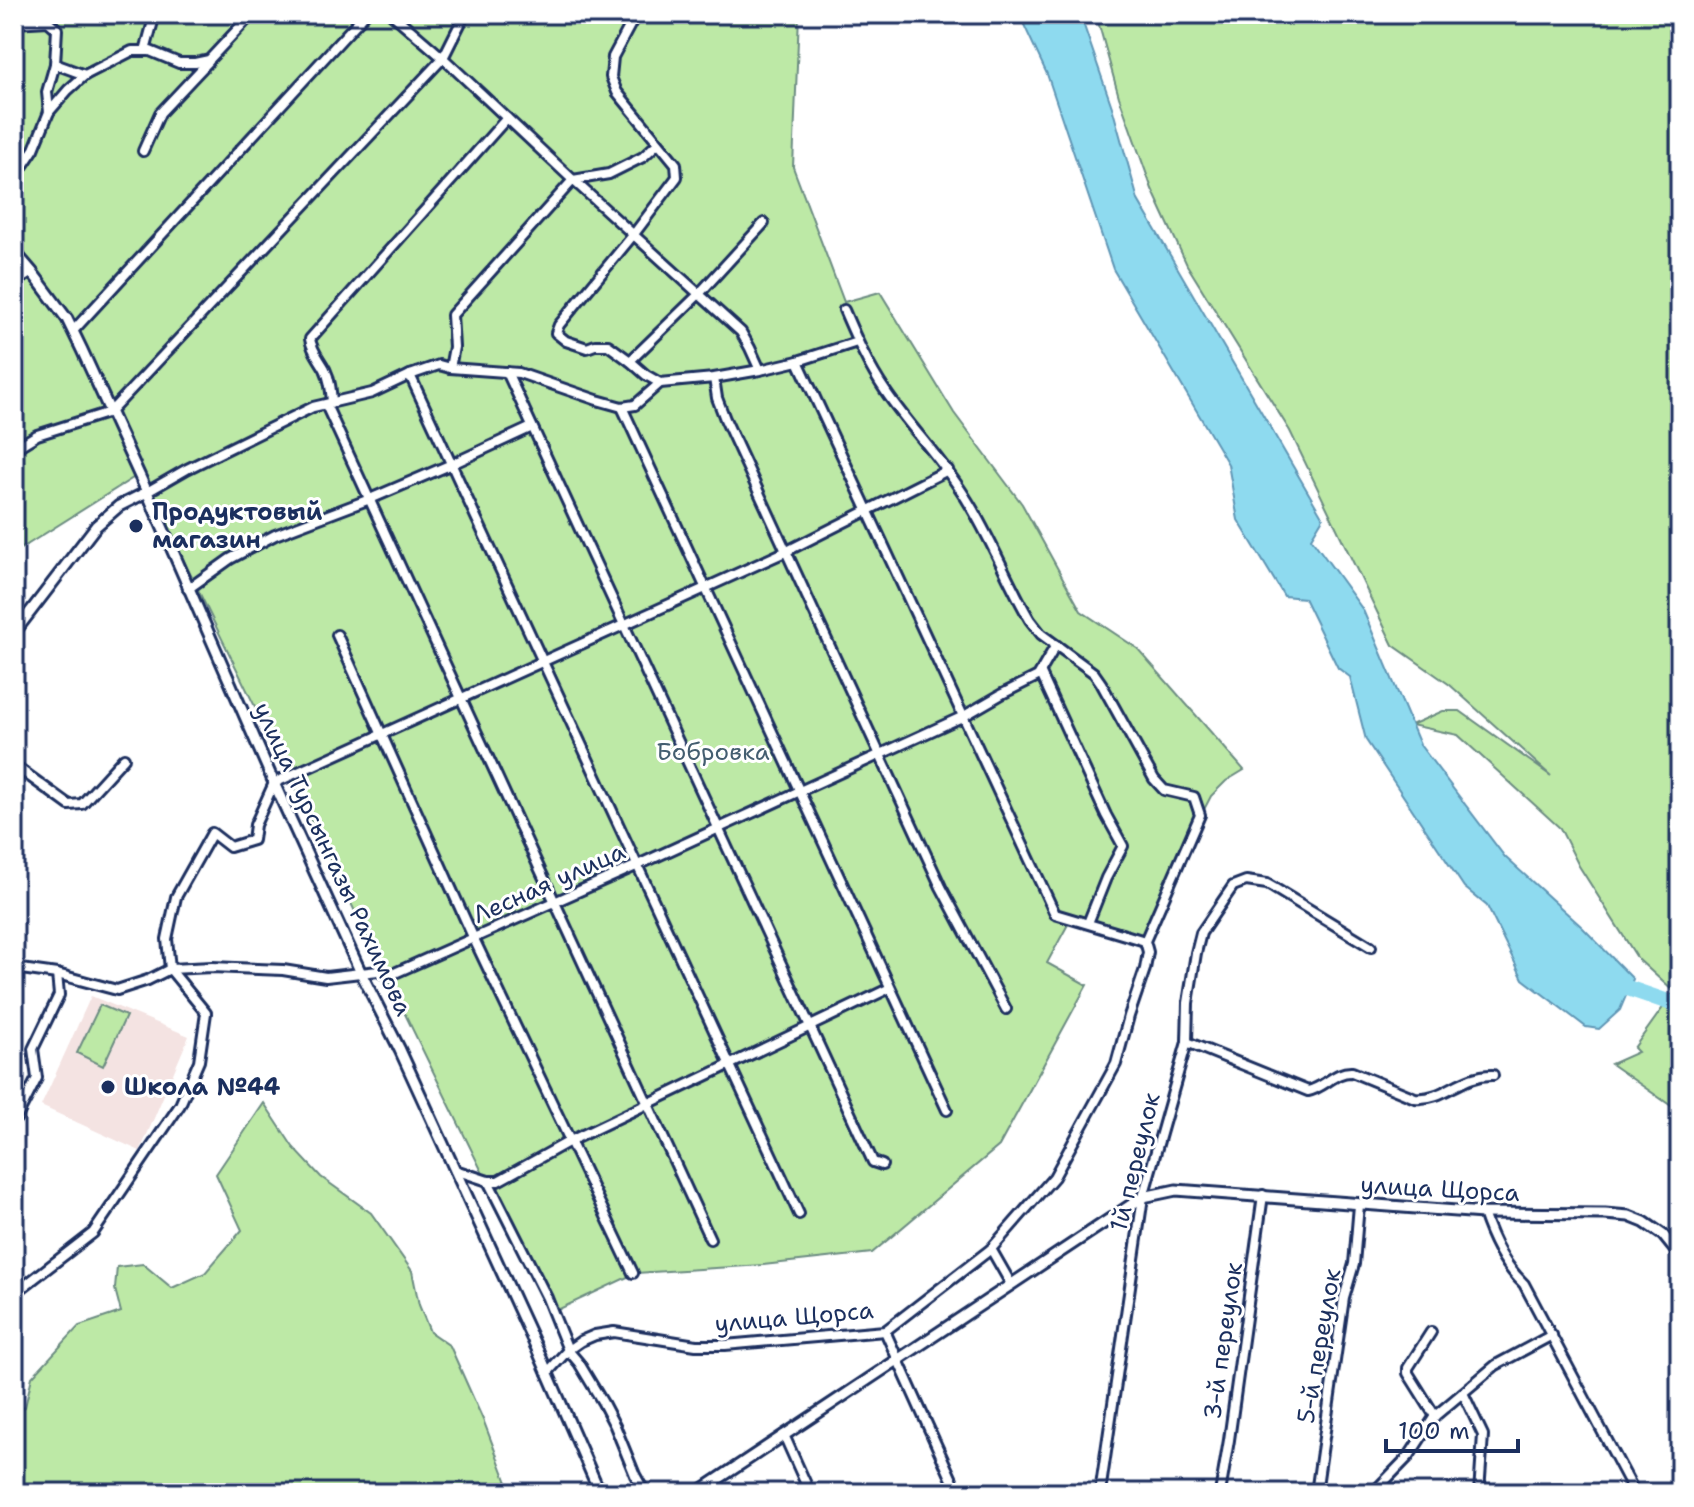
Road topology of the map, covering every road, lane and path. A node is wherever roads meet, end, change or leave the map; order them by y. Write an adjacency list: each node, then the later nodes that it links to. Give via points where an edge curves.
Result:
1 (59, 14): 9 (street)
2 (155, 14): 10 (street)
3 (252, 14): 12 (street)
4 (365, 14): 28 (street)
5 (392, 14): 11 (street)
6 (465, 14): 11 (street)
7 (636, 14): 17 (street, via 613,57 611,77)
8 (14, 23): 9 (street, via 48,21)
9 (57, 29): 13 (street)
10 (145, 51): 12 (street, via 179,63); 14 (street, via 132,51)
11 (443, 58): 16 (street); 40 (street)
12 (209, 60): 18 (street, via 160,113)
13 (55, 64): 14 (street); 15 (street, via 47,92)
14 (85, 75): 15 (street)
15 (49, 112): 19 (street)
16 (507, 118): 20 (street); 38 (street, via 310,339 331,385)
17 (658, 143): 20 (street, via 609,174); 22 (street, via 676,164 677,177)
18 (143, 151)
19 (14, 179)
20 (573, 180): 22 (street); 32 (street, via 452,315)
21 (764, 223): 26 (street)
22 (634, 234): 26 (street); 30 (street, via 556,333 587,348 608,345)
23 (14, 251): 24 (street, улица Турсынгазы Рахимова)
24 (32, 272): 25 (street); 28 (street, улица Турсынгазы Рахимова)
25 (14, 283)
26 (699, 294): 30 (street); 33 (street, via 741,332)
27 (844, 310): 29 (street)
28 (73, 331): 40 (street, улица Турсынгазы Рахимова)
29 (857, 342): 31 (street); 44 (street, via 887,394)
30 (630, 361): 37 (street)
31 (798, 361): 33 (street); 47 (street)
32 (450, 368): 34 (street); 35 (street, via 439,365)
33 (760, 370): 36 (street)
34 (507, 372): 39 (street); 41 (street)
35 (410, 375): 38 (street, via 372,393); 43 (street)
36 (714, 378): 37 (street); 48 (street, via 725,419)
37 (660, 383): 39 (street, via 635,405)
38 (329, 403): 45 (street, via 250,437); 46 (street)
39 (622, 407): 49 (street)
40 (110, 412): 42 (street, via 37,435); 45 (street, улица Турсынгазы Рахимова)
41 (532, 427): 43 (street); 51 (street)
42 (14, 449)
43 (452, 464): 46 (street); 55 (street)
44 (948, 470): 47 (street); 54 (street, via 1030,620)
45 (147, 492): 50 (street, улица Турсынгазы Рахимова); 52 (street, via 96,526)
46 (370, 499): 50 (street, via 275,535); 57 (street)
47 (868, 510): 48 (street); 58 (street)
48 (787, 551): 49 (street); 60 (street)
49 (705, 588): 51 (street); 64 (street)
50 (188, 589): 63 (street, улица Турсынгазы Рахимова)
51 (623, 624): 55 (street); 65 (street)
52 (14, 633)
53 (337, 635): 59 (street)
54 (1056, 645): 56 (street); 70 (street, улица Щорса, via 1094,673 1154,779 1164,790 1194,797 1200,815)
55 (543, 662): 57 (street); 66 (street)
56 (1041, 674): 58 (street, Лесная улица); 68 (street, via 1123,846)
57 (461, 698): 59 (street); 67 (street)
58 (964, 716): 60 (street, Лесная улица); 68 (street, via 1055,914)
59 (382, 735): 63 (street); 69 (street)
60 (880, 753): 64 (street, Лесная улица); 77 (street, via 941,887)
61 (124, 758): 62 (street, via 82,804 69,805)
62 (14, 765)
63 (274, 783): 73 (street, via 253,840 230,847 212,833 176,897 167,939); 74 (street, улица Турсынгазы Рахимова)
64 (799, 791): 65 (street, Лесная улица); 76 (street)
65 (718, 828): 66 (street, Лесная улица); 78 (street)
66 (638, 865): 67 (street, Лесная улица); 80 (street)
67 (555, 902): 69 (street, Лесная улица); 82 (street)
68 (1088, 923): 70 (street)
69 (474, 939): 74 (street, Лесная улица, via 388,976); 85 (street)
70 (1145, 941): 95 (street, улица Щорса, via 1145,969 1116,1064 1054,1177)
71 (1371, 947): 79 (street, 1й переулок, via 1267,884 1246,881 1233,886 1201,933)
72 (14, 968): 75 (street, Лесная улица)
73 (170, 969): 74 (street, Лесная улица, via 283,970 326,977); 75 (street, Лесная улица, via 117,990); 99 (street, via 206,1013 199,1061 180,1105 93,1233)
74 (361, 973): 87 (street, улица Турсынгазы Рахимова)
75 (57, 974): 84 (street, via 59,995 33,1049 37,1078)
76 (890, 988): 78 (street); 83 (street)
77 (1006, 1009)
78 (810, 1026): 80 (street); 86 (street, via 873,1162)
79 (1187, 1042): 81 (street, via 1308,1091 1345,1071 1423,1099 1472,1077); 90 (street, 1й переулок)
80 (731, 1064): 82 (street); 93 (street)
81 (1493, 1075)
82 (648, 1103): 85 (street); 94 (street)
83 (947, 1110)
84 (15, 1122)
85 (570, 1141): 88 (street, via 498,1181); 97 (street)
86 (882, 1165)
87 (455, 1170): 88 (street); 105 (street, улица Турсынгазы Рахимова)
88 (488, 1181): 103 (street)
89 (1263, 1195): 90 (street, улица Щорса, via 1176,1190); 91 (street, улица Щорса); 115 (street, 3-й переулок)
90 (1143, 1197): 98 (street, улица Щорса); 114 (street, 1й переулок)
91 (1359, 1205): 92 (street, улица Щорса); 116 (street, 5-й переулок)
92 (1483, 1213): 96 (street, улица Щорса, via 1629,1216 1663,1235); 102 (street, via 1501,1254)
93 (799, 1214)
94 (710, 1239)
95 (991, 1249): 98 (street); 100 (street, улица Щорса)
96 (1680, 1256)
97 (633, 1273)
98 (1011, 1284): 104 (street, улица Щорса)
99 (14, 1294)
100 (885, 1331): 103 (street, улица Щорса, via 725,1345 614,1332 595,1335); 104 (street)
101 (1431, 1332): 107 (street, via 1408,1373)
102 (1552, 1335): 106 (street, via 1496,1365); 119 (street)
103 (568, 1350): 105 (street); 110 (street, via 603,1403)
104 (897, 1359): 108 (street, улица Щорса); 113 (street)
105 (547, 1373): 109 (street, улица Турсынгазы Рахимова)
106 (1463, 1393): 107 (street); 118 (street, via 1483,1435)
107 (1435, 1416): 117 (street, via 1409,1456)
108 (784, 1435): 111 (street, улица Щорса); 112 (street)
109 (600, 1493)
110 (645, 1493)
111 (697, 1493)
112 (810, 1493)
113 (958, 1493)
114 (1100, 1493)
115 (1220, 1493)
116 (1316, 1493)
117 (1373, 1493)
118 (1479, 1493)
119 (1635, 1493)

